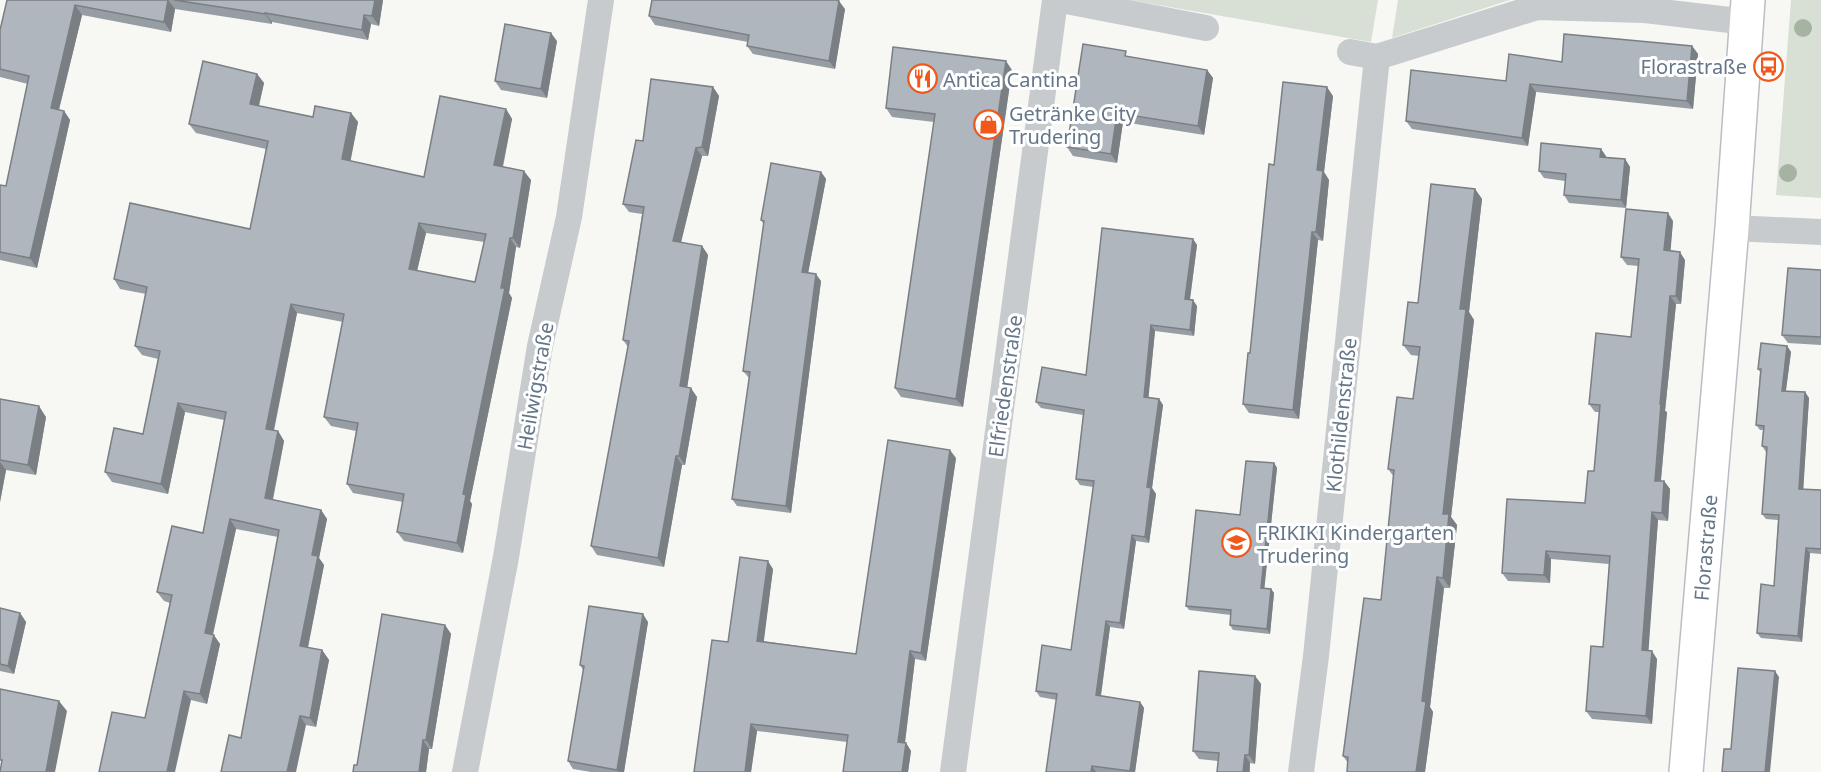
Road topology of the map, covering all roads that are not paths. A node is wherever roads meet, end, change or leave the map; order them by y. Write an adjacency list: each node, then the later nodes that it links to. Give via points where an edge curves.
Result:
1 (601, 0): 10 (street, Heilwigstraße, via 569,217 540,346 506,557)
2 (1055, 0): 11 (street, Elfriedenstraße)
3 (1060, 0): 5 (street)
4 (1748, 11): 7 (street, via 1537,7); 8 (street, Florastraße)
5 (1206, 28)
6 (1350, 52): 7 (street)
7 (1377, 57): 12 (street, Klothildenstraße)
8 (1732, 228): 9 (street); 13 (street, Florastraße)
9 (1821, 232)
10 (465, 772)
11 (953, 772)
12 (1301, 772)
13 (1686, 772)

